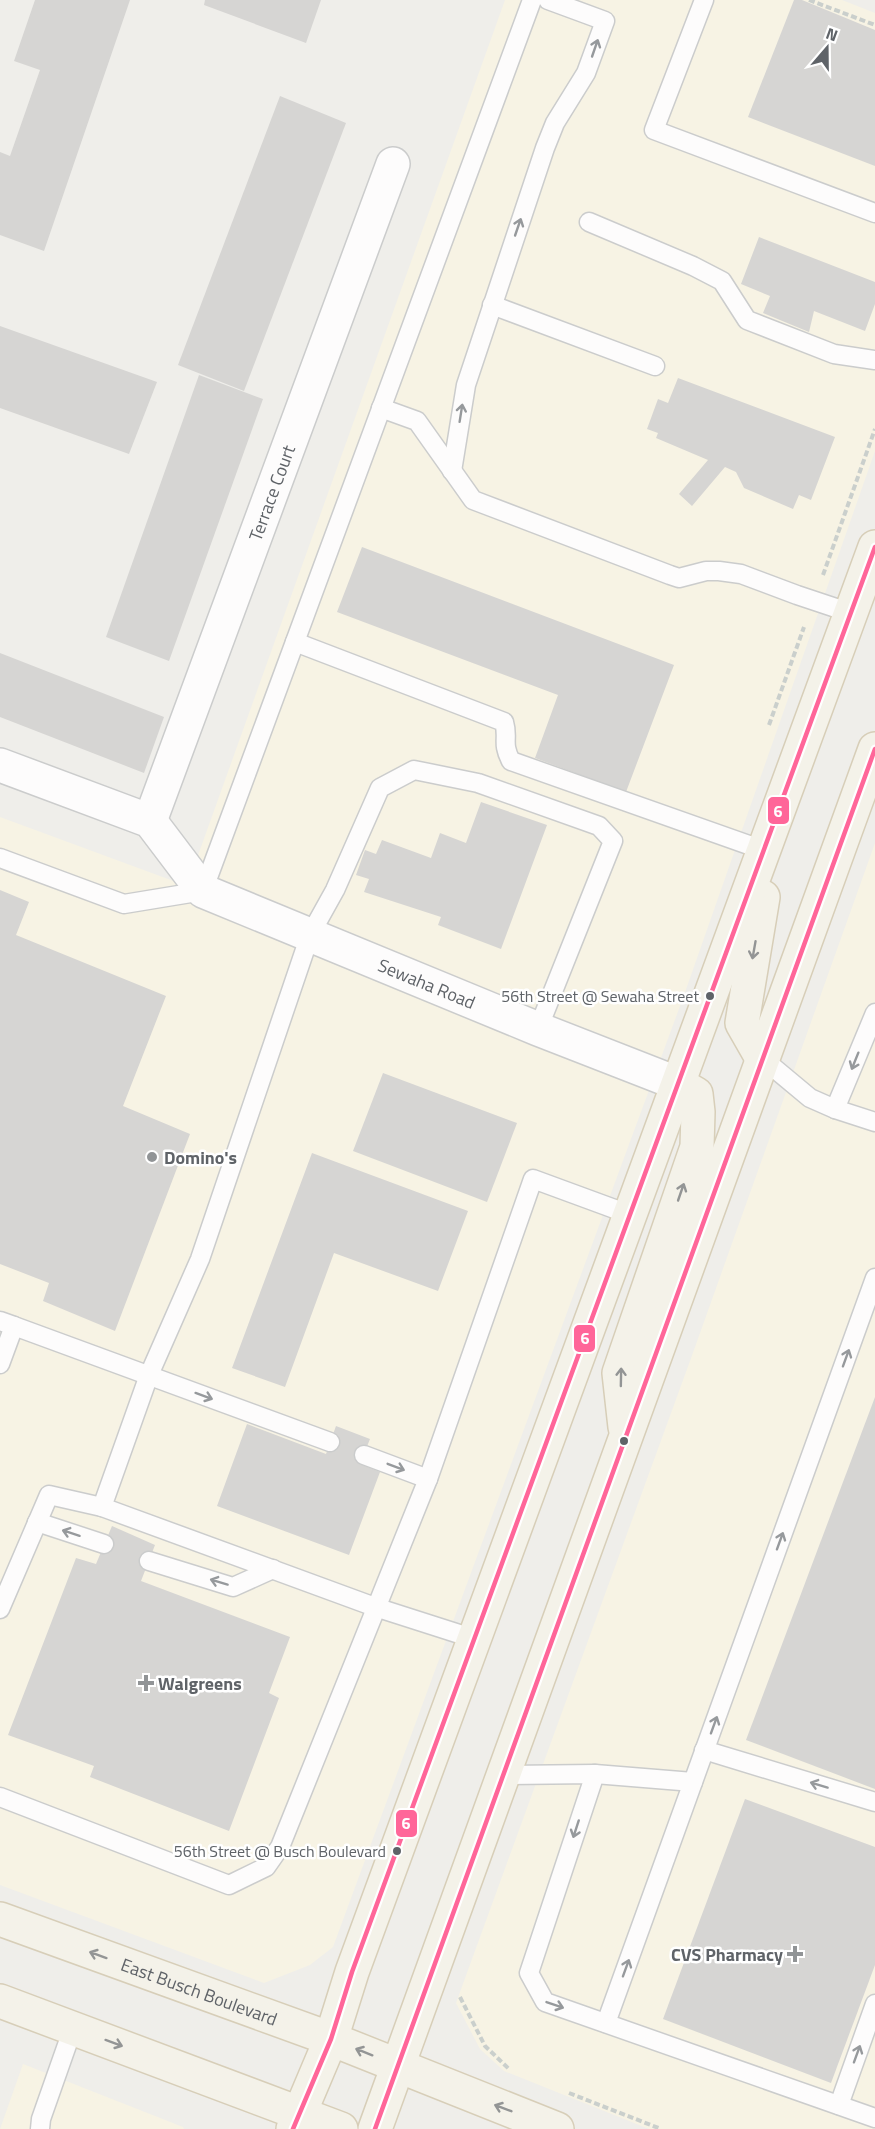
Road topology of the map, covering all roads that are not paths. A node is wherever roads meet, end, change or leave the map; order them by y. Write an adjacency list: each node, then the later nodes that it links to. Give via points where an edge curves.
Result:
1 (532, 0): 10 (lane)
2 (548, 0): 7 (lane, one-way to 2, via 545,148 555,123 586,73 604,21)
3 (705, 0): 5 (lane, via 654,130)
4 (393, 164): 18 (street, Terrace Court)
5 (875, 213)
6 (589, 222): 8 (lane, via 722,281 747,320 834,354)
7 (492, 305): 9 (lane); 11 (lane, one-way to 7, via 466,385)
8 (875, 360)
9 (655, 366)
10 (381, 408): 11 (lane, via 417,421); 14 (lane)
11 (452, 471): 13 (lane, via 473,500 670,575 679,578 706,571 741,574)
12 (875, 547): 13 (main road)
13 (851, 613): 17 (main road)
14 (295, 642): 19 (lane, via 504,722 504,741 511,761); 21 (lane)
15 (875, 749): 25 (main road)
16 (0, 765): 18 (street)
17 (777, 810): 19 (main road); 25 (main road, one-way to 25, via 742,1023)
18 (150, 821): 21 (street)
19 (763, 850): 26 (main road)
20 (0, 858): 21 (lane, via 124,904)
21 (203, 891): 22 (street)
22 (310, 935): 24 (street, Sewaha Road); 24 (lane, via 335,890 380,788 414,770 478,783 598,826 613,842); 33 (lane, via 200,1259)
23 (875, 1013): 27 (lane, one-way to 27)
24 (538, 1029): 26 (street, Sewaha Road)
25 (762, 1058): 27 (lane, via 810,1098); 34 (main road)
26 (680, 1084): 29 (main road); 34 (main road, one-way to 26, via 619,1373 697,1147 696,1094)
27 (835, 1109): 28 (lane)
28 (875, 1122)
29 (631, 1215): 37 (lane, via 533,1179); 45 (main road)
30 (875, 1278): 46 (lane, one-way to 30)
31 (7, 1323): 32 (lane); 33 (lane)
32 (0, 1364)
33 (149, 1375): 35 (lane, one-way to 35); 38 (lane)
34 (626, 1435): 48 (main road)
35 (330, 1442)
36 (364, 1455): 37 (lane, one-way to 37)
37 (428, 1479): 43 (lane)
38 (102, 1507): 39 (lane, via 49,1495); 42 (lane)
39 (37, 1522): 40 (lane, one-way to 39); 44 (lane)
40 (104, 1544)
41 (149, 1561): 42 (lane, one-way to 41, via 233,1587)
42 (273, 1569): 43 (lane)
43 (375, 1607): 45 (lane); 50 (lane, via 280,1847 266,1867 229,1885)
44 (0, 1609)
45 (474, 1639): 57 (main road, via 351,1972)
46 (704, 1750): 49 (lane); 51 (lane, one-way to 46)
47 (595, 1774): 48 (lane); 49 (lane); 55 (lane, one-way to 55, via 529,1972 545,2002)
48 (504, 1775): 58 (main road)
49 (693, 1782): 55 (lane, one-way to 49)
50 (0, 1797)
51 (875, 1802)
52 (0, 1919): 57 (main road, East Busch Boulevard, one-way to 52)
53 (0, 2001): 56 (main road)
54 (875, 2004): 59 (lane, one-way to 54)
55 (606, 2023): 59 (lane)
56 (73, 2028): 61 (main road, one-way to 61); 62 (lane, via 40,2119)
57 (331, 2039): 58 (main road, East Busch Boulevard, one-way to 57); 61 (main road)
58 (396, 2066): 64 (main road); 65 (main road, East Busch Boulevard, one-way to 58)
59 (839, 2105): 60 (lane)
60 (875, 2118)
61 (297, 2121): 63 (main road)
62 (40, 2129)
63 (341, 2129)
64 (375, 2129)
65 (557, 2129)

